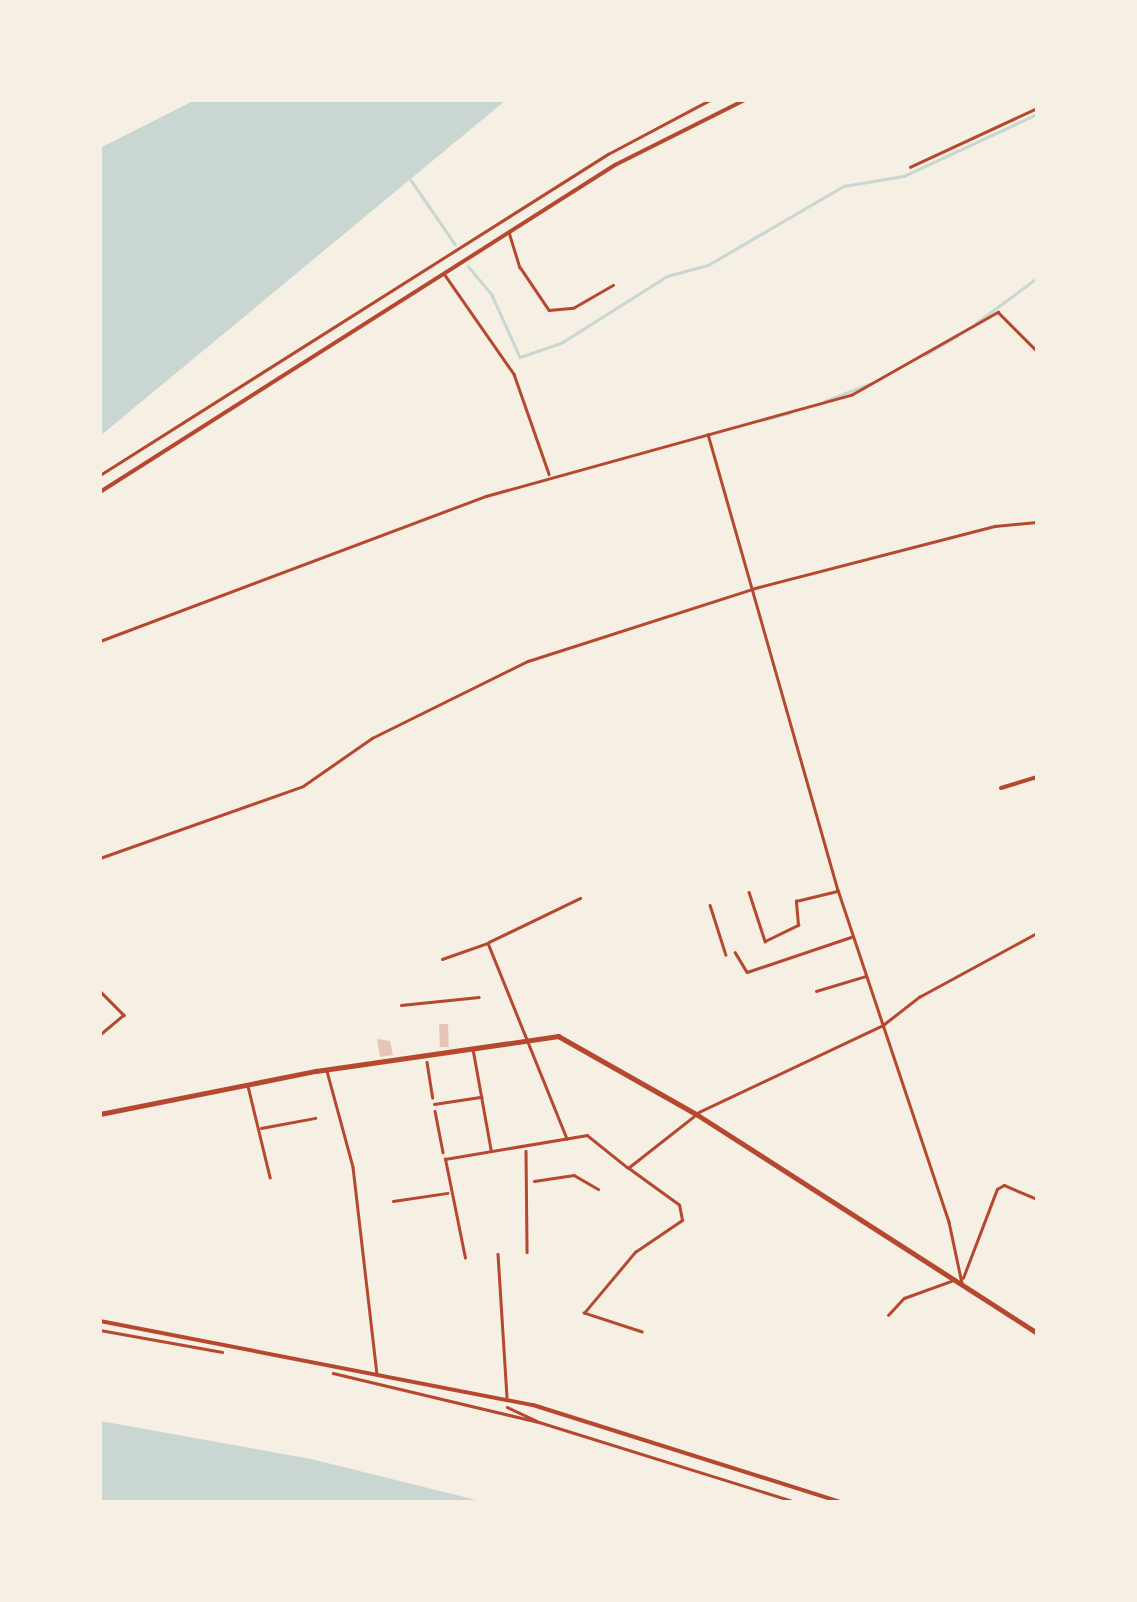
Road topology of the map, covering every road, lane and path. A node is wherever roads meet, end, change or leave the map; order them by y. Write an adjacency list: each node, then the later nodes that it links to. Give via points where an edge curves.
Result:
1 (710, 100): 10 (path, via 608,154)
2 (745, 100): 5 (street, via 660,140)
3 (1037, 108): 4 (lane)
4 (910, 167)
5 (509, 232): 6 (street); 7 (lane, via 520,267 550,310 573,308)
6 (445, 273): 11 (lane, via 514,374); 12 (street)
7 (613, 286)
8 (1037, 351): 9 (lane, via 998,312 851,396)
9 (708, 432): 11 (lane); 14 (lane)
10 (100, 475)
11 (550, 476): 15 (lane, via 384,531)
12 (100, 492)
13 (1037, 522): 14 (lane, via 995,526)
14 (755, 588): 18 (lane, via 528,661 372,738 304,786); 19 (lane)
15 (100, 641)
16 (1037, 777): 17 (street)
17 (1001, 788)
18 (100, 858)
19 (838, 890): 20 (lane, via 796,901 798,925 764,940); 24 (lane)
20 (749, 892)
21 (580, 898): 25 (lane)
22 (710, 905): 27 (lane)
23 (1037, 933): 34 (lane, via 919,997)
24 (854, 936): 26 (lane, via 746,972); 29 (lane)
25 (488, 942): 28 (lane); 36 (lane)
26 (734, 952)
27 (726, 955)
28 (442, 959)
29 (866, 976): 31 (lane); 34 (lane)
30 (100, 991): 35 (lane, via 124,1014)
31 (816, 992)
32 (479, 997): 33 (lane)
33 (401, 1005)
34 (882, 1025): 43 (lane); 60 (lane, via 949,1222)
35 (100, 1035)
36 (528, 1041): 37 (street); 43 (street, via 577,1040); 46 (lane)
37 (473, 1049): 38 (street); 40 (lane)
38 (327, 1069): 39 (street); 68 (lane, via 353,1168)
39 (248, 1085): 42 (street); 45 (lane)
40 (483, 1097): 41 (lane); 48 (lane)
41 (434, 1104)
42 (100, 1114)
43 (696, 1114): 49 (lane); 59 (street)
44 (314, 1118): 45 (lane)
45 (260, 1129): 50 (lane)
46 (568, 1140): 47 (lane); 49 (lane, via 587,1134)
47 (526, 1150): 48 (lane); 51 (lane)
48 (492, 1151): 53 (lane, via 445,1160)
49 (628, 1168): 64 (lane, via 679,1205 682,1220 635,1252 584,1314)
50 (270, 1176)
51 (531, 1182): 52 (lane, via 574,1175); 56 (lane, via 522,1188)
52 (598, 1189)
53 (449, 1193): 55 (lane); 58 (lane)
54 (1037, 1199): 60 (lane, via 1004,1185 996,1189 964,1263)
55 (393, 1201)
56 (527, 1252)
57 (498, 1254): 69 (lane)
58 (465, 1258)
59 (952, 1279): 60 (street); 61 (lane, via 904,1298)
60 (962, 1285): 65 (street)
61 (888, 1315)
62 (100, 1321): 68 (street)
63 (100, 1330): 66 (path)
64 (642, 1332)
65 (1037, 1333)
66 (237, 1354)
67 (323, 1371): 70 (path)
68 (377, 1374): 69 (street)
69 (507, 1401): 70 (path, via 506,1407); 72 (street)
70 (537, 1421): 71 (path)
71 (796, 1502)
72 (840, 1502)

